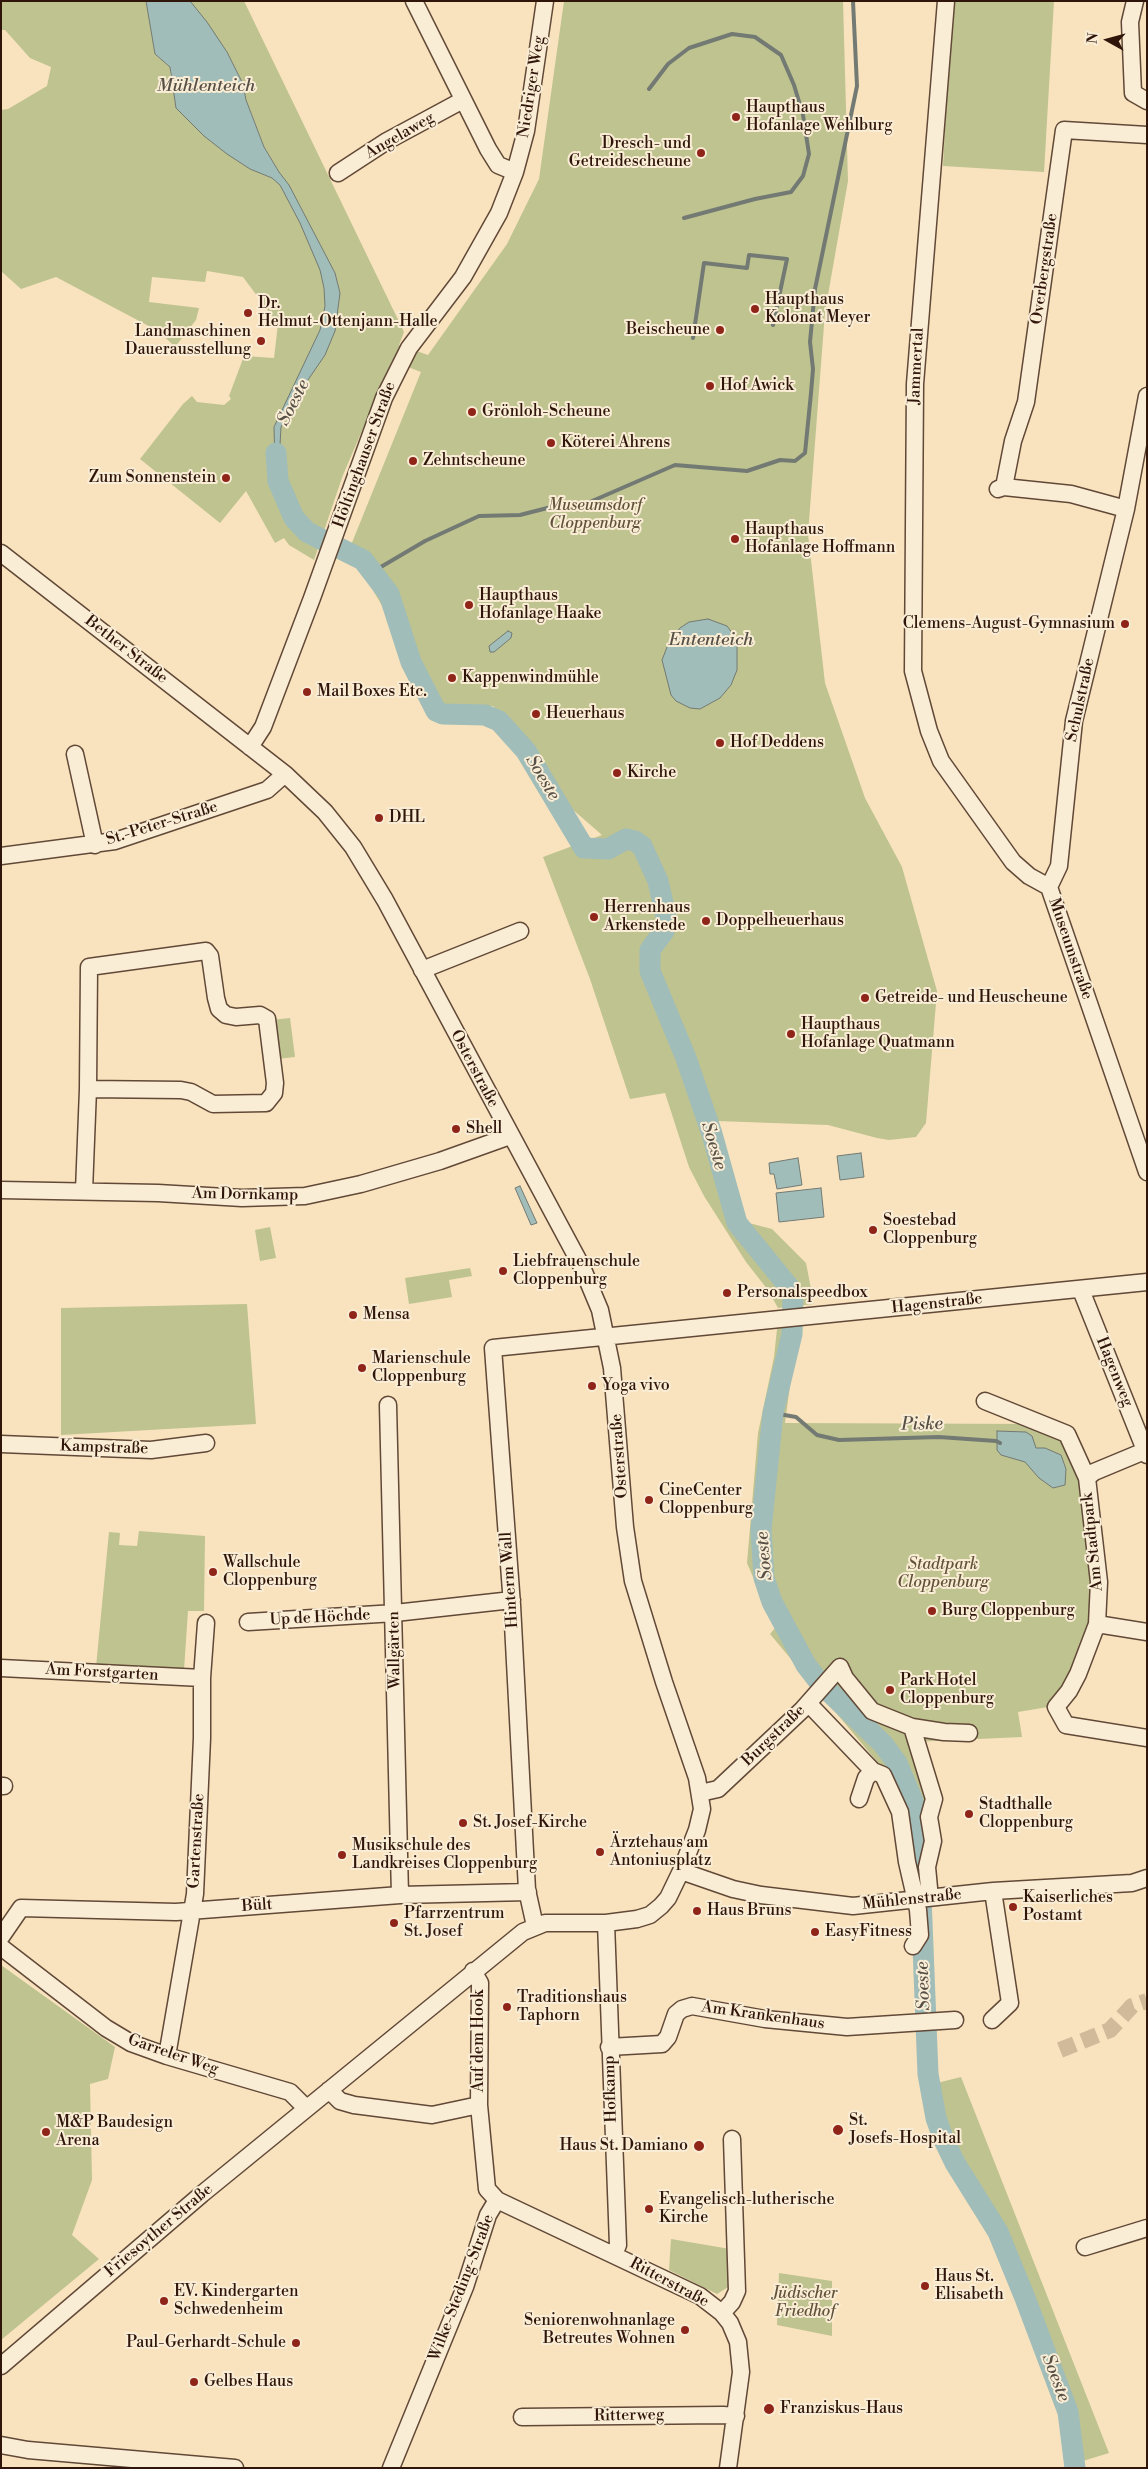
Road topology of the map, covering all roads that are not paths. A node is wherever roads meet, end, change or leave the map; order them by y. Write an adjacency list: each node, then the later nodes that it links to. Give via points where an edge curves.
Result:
1 (414, 1): 5 (street)
2 (545, 1): 8 (street, Niedriger Weg, via 526,131)
3 (946, 1): 13 (street, Jammertal, via 915,384 913,671)
4 (1135, 1): 6 (street, via 1130,22 1133,93)
5 (463, 100): 8 (street, via 498,165); 9 (street, Angelaweg, via 387,141)
6 (1147, 101)
7 (1147, 136): 11 (street, Overbergstraße, via 1064,130 1026,402 1001,488 1071,494)
8 (514, 172): 14 (street, Höltinghauser Straße, via 499,213 475,257 409,348 388,390 263,727)
9 (338, 173)
10 (1147, 396): 11 (street, Schulstraße)
11 (1126, 509): 19 (street, Schulstraße, via 1074,721 1059,866)
12 (1, 553): 14 (street, Bether Straße)
13 (929, 731): 19 (street, Museumstraße, via 941,761 1013,862)
14 (250, 747): 16 (street, Osterstraße)
15 (75, 754): 17 (street)
16 (285, 774): 17 (street, St.-Peter-Straße, via 267,790); 21 (street, Osterstraße, via 325,812 353,847)
17 (95, 845): 18 (street, St.-Peter-Straße)
18 (1, 856)
19 (1048, 887): 24 (street, Museumstraße)
20 (520, 931): 21 (street)
21 (422, 970): 23 (street, Osterstraße)
22 (88, 1089): 22 (street, via 181,1090 213,1104 266,1103 274,1093 275,1083 267,1019 260,1015 226,1015 219,1009 210,956 206,951 89,967); 26 (street)
23 (510, 1136): 26 (street, Am Dornkamp, via 440,1161 305,1196 242,1198); 29 (street, Osterstraße, via 582,1267)
24 (1147, 1172)
25 (1, 1190): 26 (street, Am Dornkamp)
26 (84, 1191)
27 (1147, 1282): 28 (street, Hagenstraße)
28 (1081, 1290): 29 (street, Hagenstraße); 34 (street, Hagenweg)
29 (607, 1336): 36 (street, Hinterm Wall, via 493,1348); 49 (street, Osterstraße, via 616,1396 629,1562 639,1605)
30 (985, 1401): 35 (street, Am Stadtpark, via 1067,1434)
31 (388, 1405): 37 (street, Wallgärten)
32 (206, 1443): 33 (street, Kampstraße, via 151,1450)
33 (1, 1444)
34 (1146, 1452): 35 (street, Am Stadtpark, via 1094,1472)
35 (1087, 1478): 40 (street, Am Stadtpark, via 1099,1582)
36 (512, 1600): 37 (street, Up de Höchde); 56 (street, Hinterm Wall)
37 (394, 1613): 38 (street, Up de Höchde); 57 (street, Wallgärten)
38 (248, 1622)
39 (206, 1623): 43 (street, Gartenstraße)
40 (1097, 1624): 41 (street); 47 (street, Am Stadtpark, via 1078,1674 1056,1707 1066,1725)
41 (1147, 1632)
42 (1, 1668): 43 (street, Am Forstgarten)
43 (202, 1678): 59 (street, Gartenstraße, via 202,1747)
44 (811, 1700): 45 (street, Burgstraße, via 840,1667 872,1711); 48 (street); 49 (street, Burgstraße, via 718,1789)
45 (912, 1727): 46 (street); 52 (street, via 934,1799 929,1817)
46 (970, 1733)
47 (1147, 1738)
48 (873, 1771): 50 (street, via 866,1778); 51 (street, via 882,1775 900,1812)
49 (700, 1793): 53 (street, Osterstraße, via 700,1819)
50 (859, 1798)
51 (905, 1832): 52 (street); 58 (street, via 907,1862)
52 (931, 1840): 58 (street, via 927,1867 929,1888)
53 (681, 1871): 58 (street, Mühlenstraße, via 733,1889 837,1906); 60 (street, Osterstraße, via 672,1891 650,1914)
54 (1147, 1878): 55 (street, Mühlenstraße, via 1132,1883)
55 (993, 1891): 58 (street, Mühlenstraße); 67 (street, via 1010,2003)
56 (528, 1892): 57 (street, Bült); 61 (street, Hinterm Wall)
57 (400, 1895): 59 (street, Bült)
58 (922, 1899): 63 (street, via 920,1935)
59 (192, 1911): 62 (street, Bült, via 21,1908); 69 (street, Gartenstraße)
60 (606, 1923): 61 (street, via 558,1921); 68 (street, Hofkamp)
61 (534, 1926): 65 (street, Auf dem Hook)
62 (1, 1937)
63 (913, 1946)
64 (1, 1947): 69 (street, Garreler Weg, via 106,2028 131,2043)
65 (473, 1971): 70 (street, Auf dem Hook); 71 (street, Auf dem Hook, via 480,1983)
66 (956, 2020): 68 (street, Am Krankenhaus, via 847,2027 764,2019 692,2006 676,2014 662,2044)
67 (992, 2020)
68 (610, 2047): 76 (street, Hofkamp, via 618,2245)
69 (167, 2056): 70 (street, Garreler Weg)
70 (318, 2099): 71 (street, Auf dem Hook, via 432,2115); 78 (street, Friesoyther Straße, via 121,2262)
71 (479, 2105): 73 (street, Wilke-Steding-Straße, via 485,2179 487,2189)
72 (732, 2139): 77 (street, via 737,2291)
73 (497, 2200): 76 (street, Ritterstraße); 83 (street, Wilke-Steding-Straße, via 488,2215 465,2287)
74 (1147, 2228): 75 (street)
75 (1085, 2247)
76 (614, 2254): 77 (street, Ritterstraße, via 700,2296)
77 (722, 2313): 79 (street, Ritterstraße, via 738,2342 742,2372)
78 (2, 2366)
79 (736, 2416): 80 (street, Ritterweg); 84 (street, Ritterstraße)
80 (522, 2418)
81 (4, 2444): 82 (street, via 40,2451)
82 (235, 2468)
83 (391, 2468)
84 (728, 2468)

